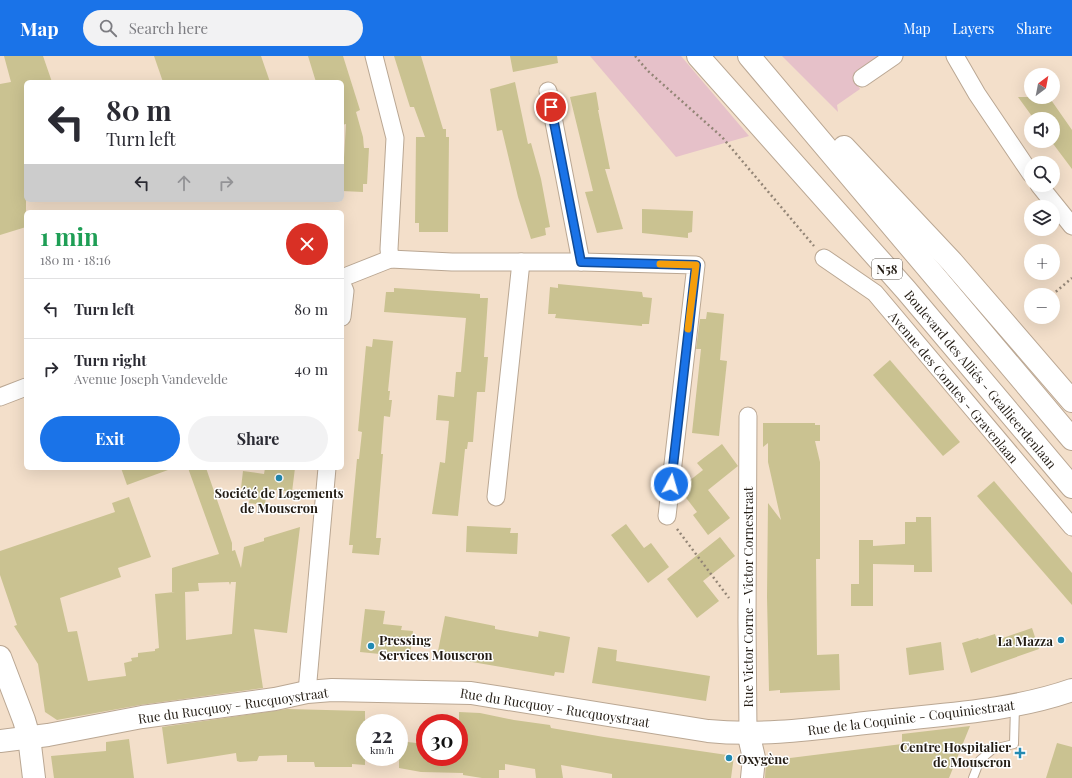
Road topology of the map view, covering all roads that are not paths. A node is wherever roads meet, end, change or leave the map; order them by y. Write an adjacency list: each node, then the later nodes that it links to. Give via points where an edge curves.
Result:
1 (374, 56): 13 (street, via 395,138)
2 (698, 56): 25 (main road, Boulevard des Alliés - Geallieerdenlaan / N58, via 906,290)
3 (749, 56): 8 (main road, N58)
4 (893, 56): 6 (street)
5 (955, 56): 9 (street)
6 (862, 78)
7 (548, 91): 15 (street)
8 (781, 93): 21 (main road, via 836,139 914,221); 23 (main road, N58)
9 (1024, 165)
10 (1045, 192): 11 (street)
11 (1072, 226)
12 (824, 258): 28 (street, Avenue des Comtes - Gravenlaan, via 875,293)
13 (390, 259): 14 (street); 16 (street)
14 (521, 262): 15 (street); 26 (street)
15 (581, 262): 27 (street, via 696,265)
16 (344, 277)
17 (344, 289): 18 (street)
18 (344, 300)
19 (24, 388): 20 (street)
20 (0, 397)
21 (1072, 401)
22 (748, 416): 33 (street, Rue Victor Corne - Victor Cornestraat)
23 (1072, 440)
24 (328, 470): 31 (street)
25 (1072, 487)
26 (496, 497)
27 (667, 516)
28 (1072, 527)
29 (0, 657): 34 (main road)
30 (1072, 690): 32 (main road, Rue de la Coquinie - Coquiniestraat)
31 (307, 692): 33 (main road, Rue du Rucquoy - Rucquoystraat, via 332,690 471,693 708,731); 34 (main road, Rue du Rucquoy - Rucquoystraat)
32 (1015, 705): 33 (main road, Rue de la Coquinie - Coquiniestraat, via 773,733); 38 (lane, via 1014,744 993,749 980,760)
33 (748, 732): 37 (main road, Rue Victor Corne - Victor Cornestraat, via 754,758)
34 (28, 737): 35 (main road, Rue du Rucquoy - Rucquoystraat); 36 (main road)
35 (0, 741)
36 (34, 778)
37 (752, 778)
38 (973, 778)

